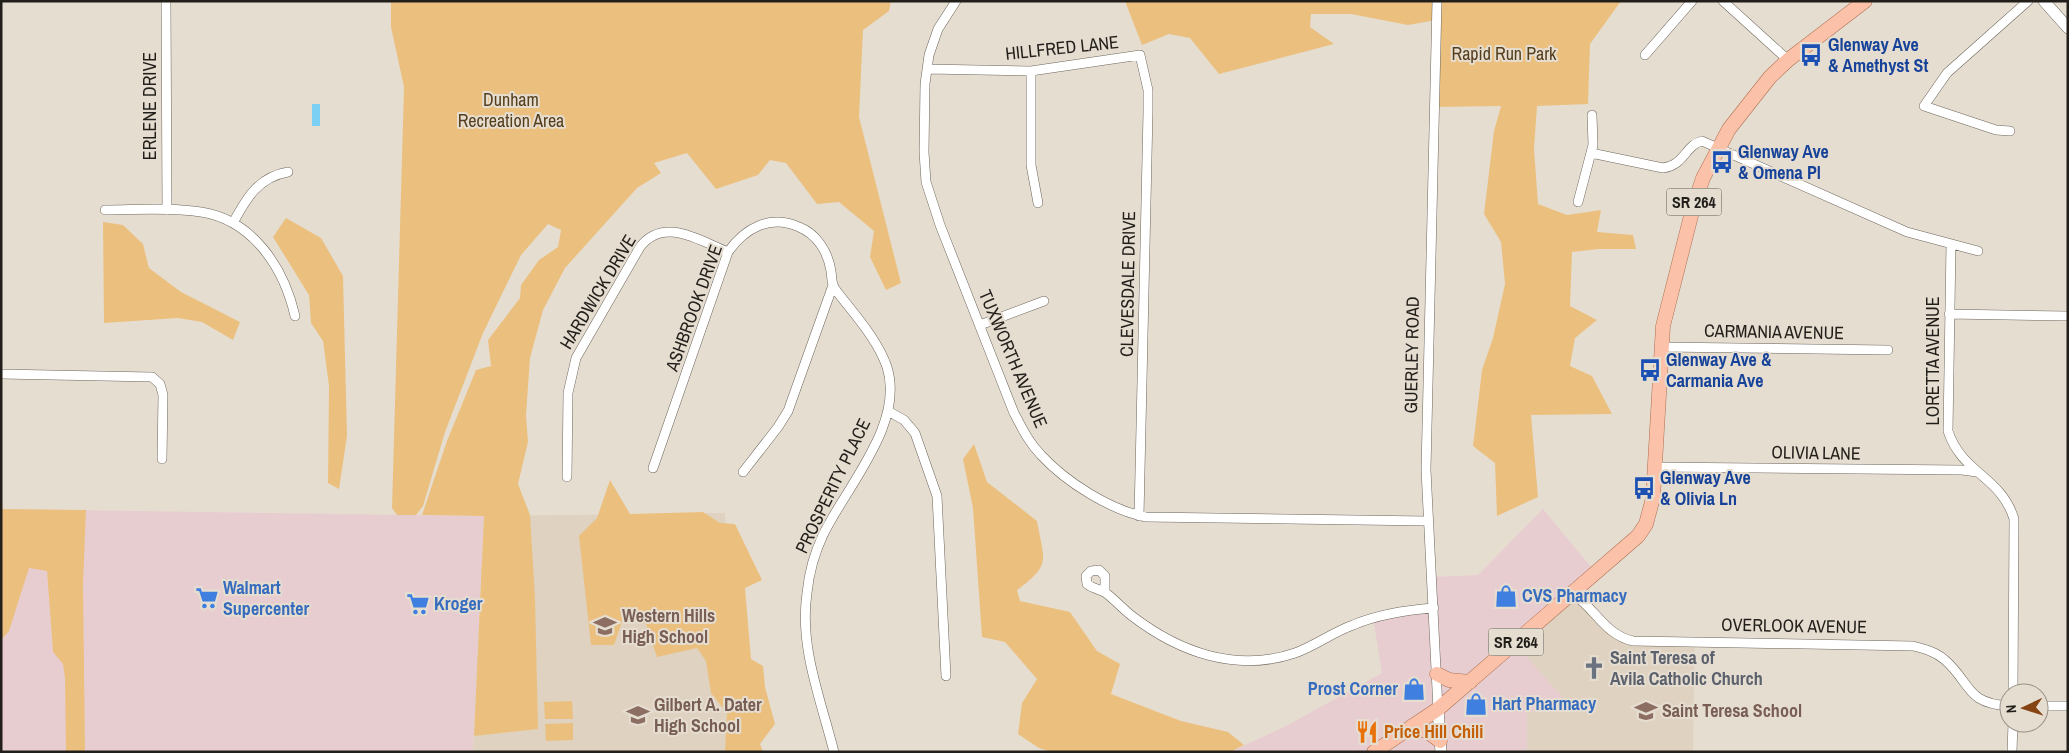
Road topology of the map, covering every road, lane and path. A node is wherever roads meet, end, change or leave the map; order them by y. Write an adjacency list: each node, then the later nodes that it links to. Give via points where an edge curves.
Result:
1 (166, 1): 23 (street, ERLENE DRIVE)
2 (956, 1): 13 (street, TUXWORTH AVENUE, via 933,42)
3 (1437, 1): 45 (street, GUERLEY ROAD)
4 (1692, 1): 11 (street)
5 (1723, 1): 12 (street)
6 (1866, 1): 12 (main road, SR 264)
7 (2028, 1): 16 (street, via 1947,73 1924,106 1996,130)
8 (2044, 1): 9 (street)
9 (2067, 24)
10 (1140, 55): 14 (street, HILLFRED LANE); 44 (street, CLEVESDALE DRIVE, via 1148,90 1148,112)
11 (1645, 55)
12 (1788, 60): 17 (main road, SR 264, via 1739,115)
13 (927, 69): 14 (street, HILLFRED LANE); 33 (street, TUXWORTH AVENUE, via 926,182)
14 (1032, 71): 21 (street, via 1030,165)
15 (1592, 115): 18 (street)
16 (2010, 131)
17 (1719, 148): 18 (street, via 1698,142 1674,166 1663,168); 25 (street, via 1907,232); 34 (main road, SR 264, via 1695,200 1663,326)
18 (1591, 153): 20 (street)
19 (288, 172): 24 (street, via 274,174 261,183)
20 (1578, 202)
21 (1038, 203)
22 (105, 210): 23 (street)
23 (167, 210): 24 (street, via 203,212)
24 (233, 223): 31 (street, via 253,237 271,259 289,292)
25 (1951, 244): 26 (street); 30 (street, LORETTA AVENUE)
26 (1978, 251)
27 (728, 252): 28 (street, ASHBROOK DRIVE, via 742,235 758,225 771,222 792,224 809,232 820,244); 40 (street, ASHBROOK DRIVE); 43 (street, HARDWICK DRIVE, via 670,230 650,236 640,247 576,358 568,393)
28 (833, 285): 37 (street, ASHBROOK DRIVE, via 870,336 886,366 890,396); 41 (street, via 788,410)
29 (1044, 301): 33 (street)
30 (1949, 314): 32 (street); 42 (street, LORETTA AVENUE, via 1948,431 1956,450)
31 (294, 316)
32 (2068, 316)
33 (980, 326): 44 (street, TUXWORTH AVENUE, via 1014,413 1037,450 1061,473 1114,508)
34 (1661, 347): 35 (street, CARMANIA AVENUE); 39 (main road, SR 264)
35 (1888, 350)
36 (1, 374): 38 (street, via 152,378 160,384 163,395)
37 (888, 411): 50 (street, via 904,420 915,433 937,496); 60 (street, PROSPERITY PLACE, via 865,463 823,536 806,594 808,651)
38 (162, 458)
39 (1655, 467): 42 (street, OLIVIA LANE); 47 (main road, SR 264, via 1653,498 1646,524 1638,536)
40 (653, 468)
41 (743, 472)
42 (1977, 472): 52 (street, LORETTA AVENUE, via 1999,490 2014,519)
43 (567, 477)
44 (1139, 516): 45 (street, TUXWORTH AVENUE)
45 (1427, 520): 48 (street, GUERLEY ROAD)
46 (1105, 592): 48 (street, via 1130,615 1167,639 1207,656 1235,661 1280,657 1308,648 1373,618)
47 (1573, 594): 51 (main road, SR 264); 53 (street, OVERLOOK AVENUE, via 1612,632 1633,640 1913,646 1944,659 1976,697)
48 (1434, 608): 49 (street, GUERLEY ROAD)
49 (1437, 674): 51 (main road, via 1449,680); 56 (street, GUERLEY ROAD)
50 (946, 676)
51 (1470, 682): 56 (main road, SR 264)
52 (2013, 683)
53 (1999, 705)
54 (2049, 706): 55 (street)
55 (2068, 706)
56 (1438, 709): 57 (main road, SR 264); 59 (street)
57 (1412, 726): 59 (main road, via 1428,732); 61 (main road, SR 264)
58 (2013, 733): 62 (street)
59 (1440, 747)
60 (834, 752)
61 (1374, 752)
62 (2012, 752)

